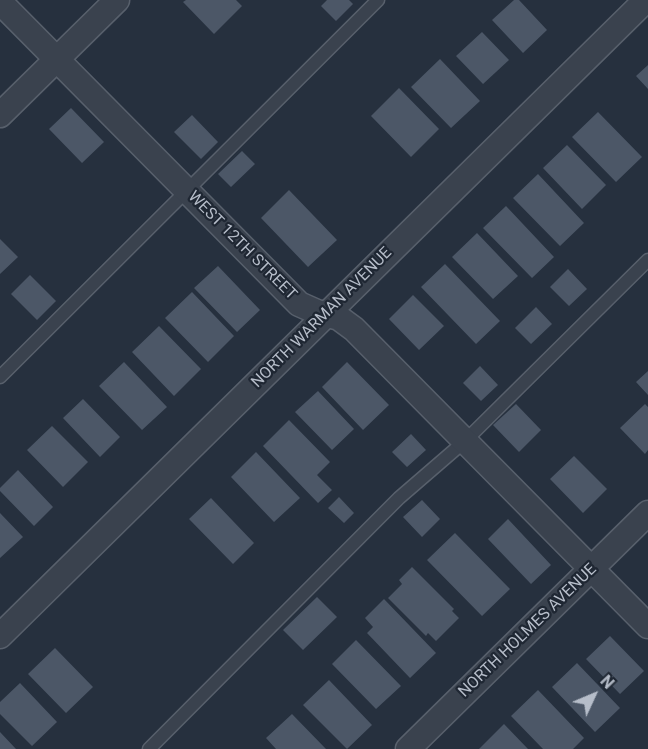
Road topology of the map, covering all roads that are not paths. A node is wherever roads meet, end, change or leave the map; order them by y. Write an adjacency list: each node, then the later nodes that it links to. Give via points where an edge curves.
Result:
1 (117, 0): 5 (street)
2 (378, 0): 7 (lane)
3 (646, 0): 9 (street, NORTH WARMAN AVENUE)
4 (0, 2): 5 (street, WEST 12TH STREET)
5 (57, 60): 6 (street); 7 (street, WEST 12TH STREET)
6 (0, 115)
7 (188, 191): 9 (street, WEST 12TH STREET, via 299,304); 10 (lane)
8 (648, 260): 11 (lane)
9 (325, 314): 11 (street, WEST 12TH STREET, via 348,323); 15 (street, NORTH WARMAN AVENUE)
10 (0, 376)
11 (465, 441): 13 (street, WEST 12TH STREET); 16 (lane, via 399,498)
12 (648, 513): 13 (street, NORTH HOLMES AVENUE)
13 (592, 569): 14 (street, WEST 12TH STREET); 17 (street, NORTH HOLMES AVENUE)
14 (648, 626)
15 (0, 636)
16 (149, 749)
17 (408, 749)

